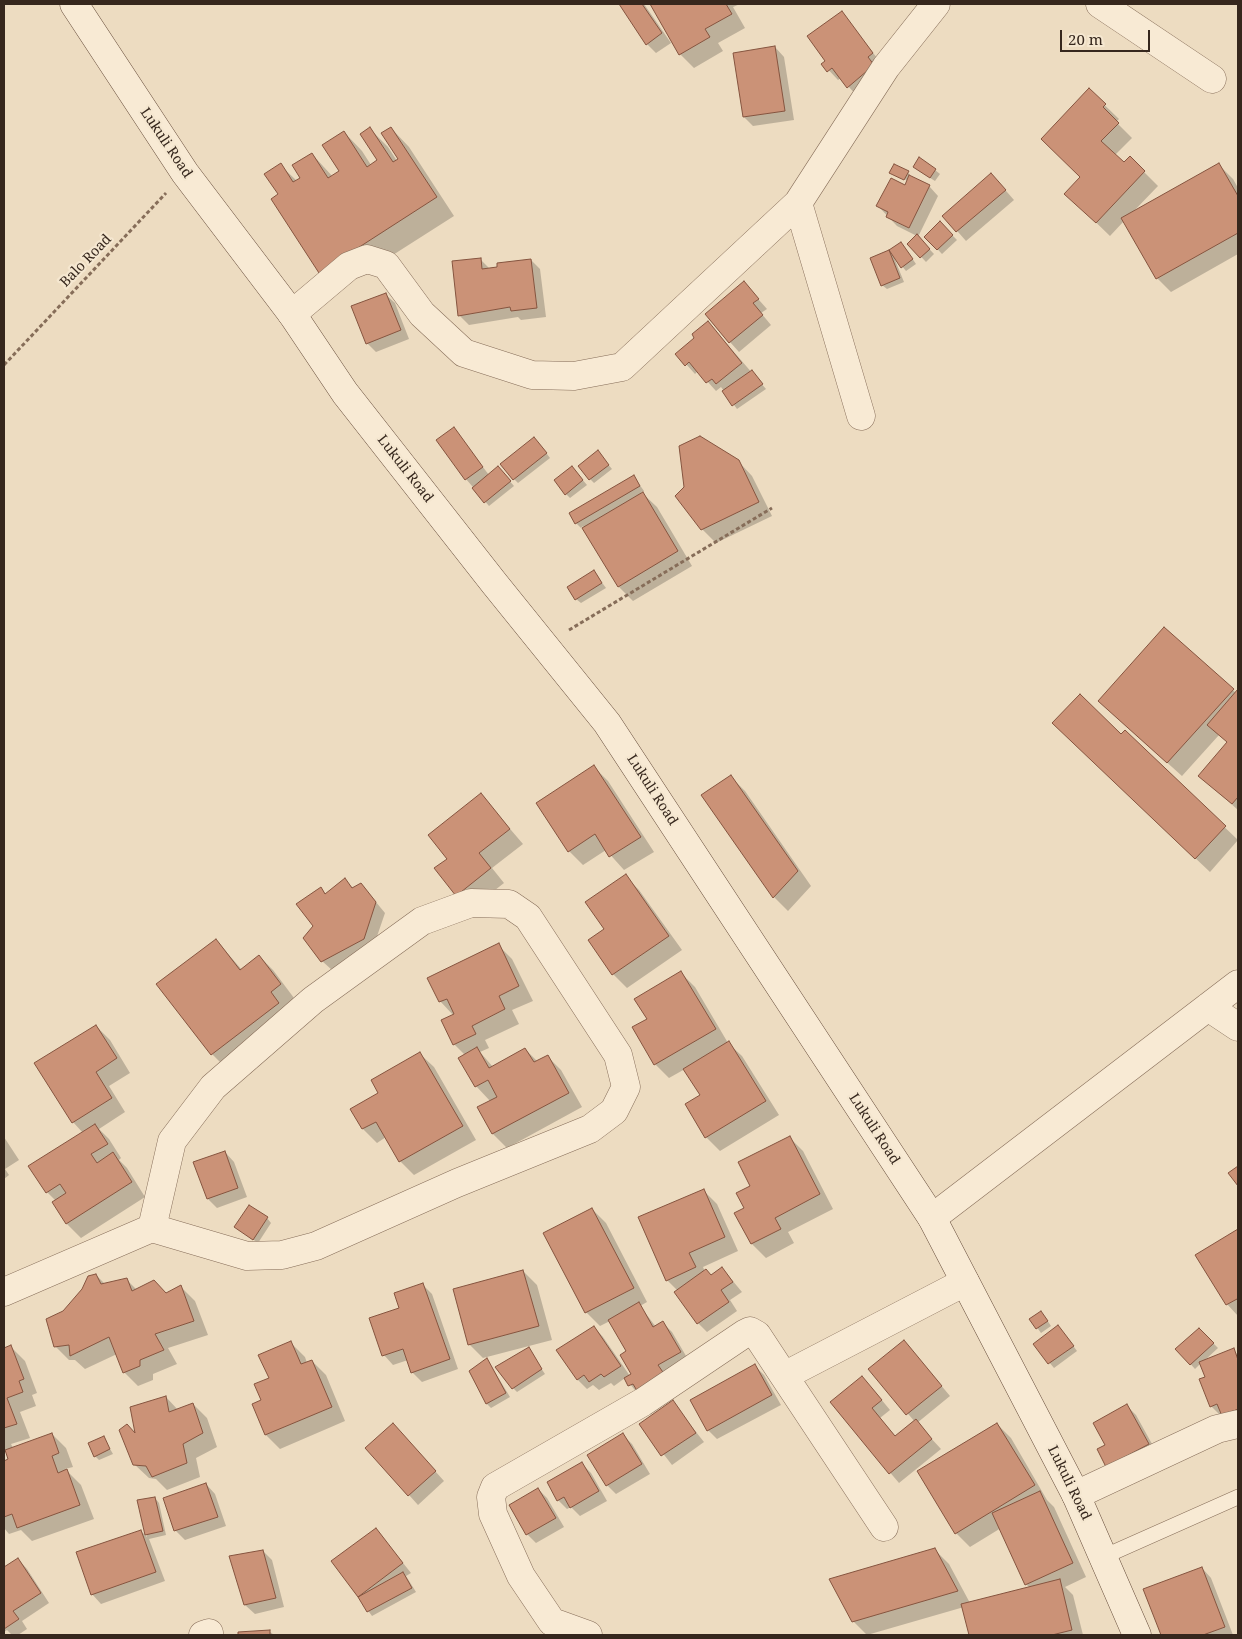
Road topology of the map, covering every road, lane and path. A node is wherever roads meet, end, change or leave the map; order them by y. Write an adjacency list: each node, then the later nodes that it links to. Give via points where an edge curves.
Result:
1 (74, 4): 5 (street, Lukuli Road)
2 (936, 4): 6 (street, via 886,67)
3 (1100, 4): 4 (street)
4 (1212, 80)
5 (185, 173): 7 (street, Lukuli Road); 8 (path, Balo Road)
6 (798, 203): 7 (street, via 622,366 574,376 532,376 464,352 422,314 386,266 367,259 349,266); 9 (street)
7 (292, 314): 11 (street, Lukuli Road, via 345,393)
8 (4, 365)
9 (861, 416)
10 (772, 508): 11 (path)
11 (544, 644): 15 (street, Lukuli Road, via 608,723)
12 (1238, 984): 13 (street)
13 (1208, 1007): 14 (street); 15 (street)
14 (1238, 1027)
15 (932, 1218): 17 (street, Lukuli Road)
16 (152, 1228): 16 (street, via 247,1256 282,1255 316,1246 590,1129 614,1111 626,1087 618,1055 528,917 509,904 471,903 422,921 313,1000 213,1087 172,1141); 18 (street)
17 (965, 1282): 19 (street); 21 (street, Lukuli Road)
18 (4, 1292)
19 (784, 1376): 23 (street); 25 (street, via 757,1335 744,1334 643,1402 495,1487 491,1497 493,1514 521,1576 552,1622)
20 (1238, 1424): 21 (street, via 1217,1429)
21 (1076, 1495): 24 (street, Lukuli Road)
22 (1238, 1497): 24 (lane)
23 (884, 1527)
24 (1103, 1557): 26 (street, Lukuli Road)
25 (588, 1635)
26 (1137, 1635)

